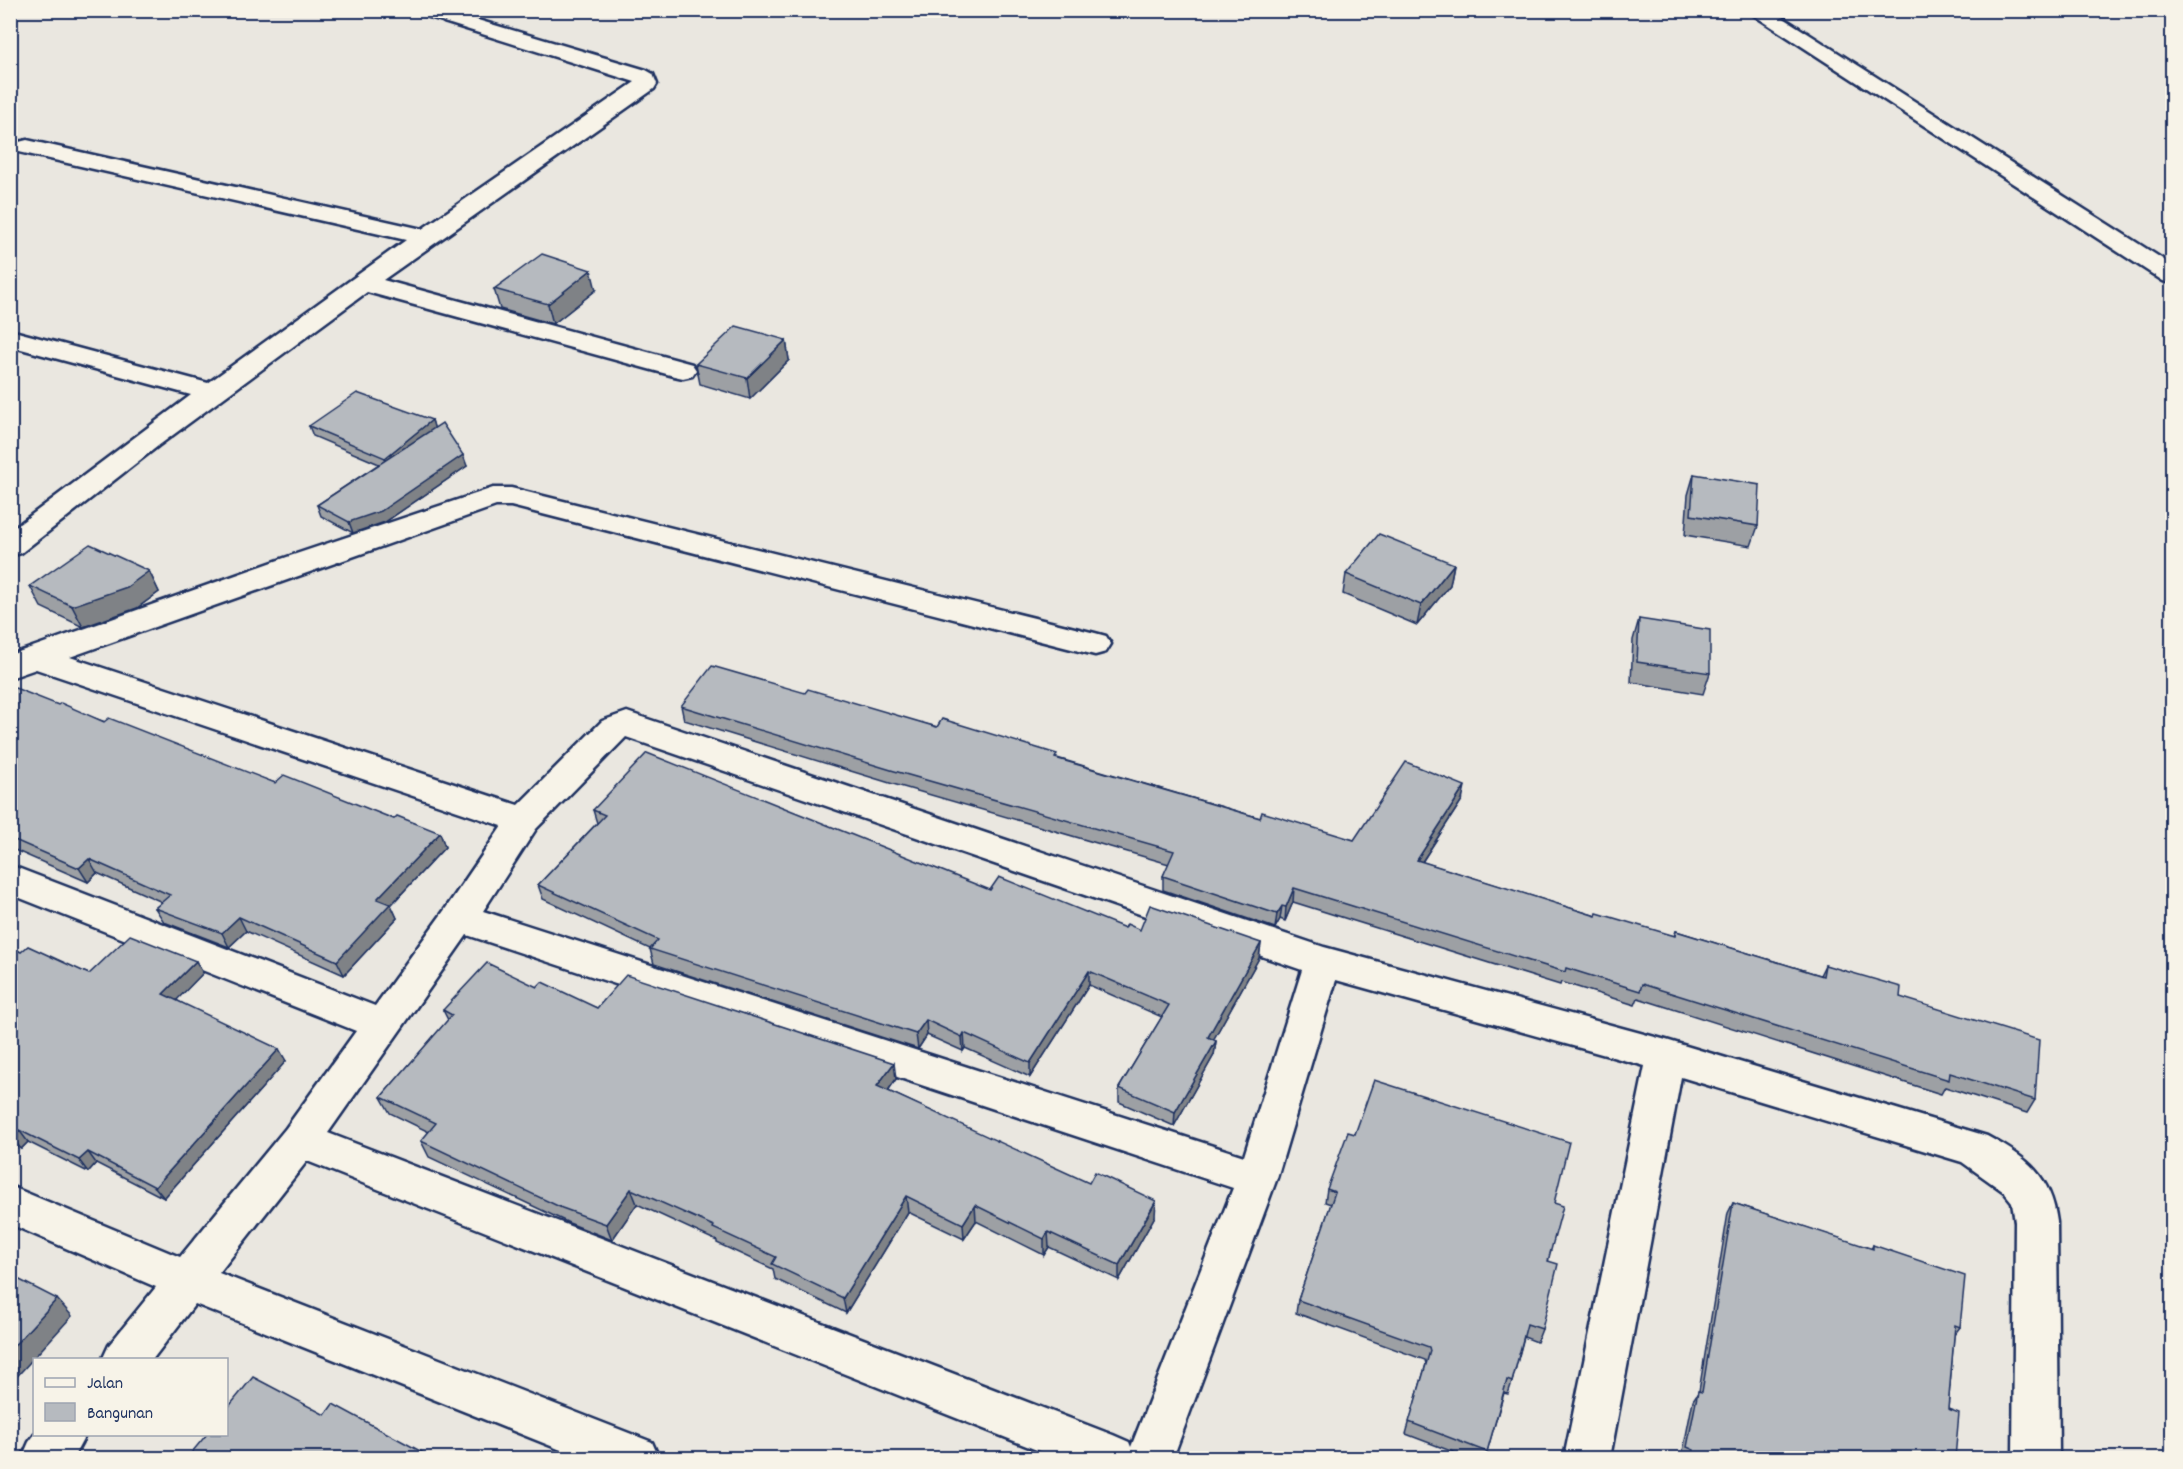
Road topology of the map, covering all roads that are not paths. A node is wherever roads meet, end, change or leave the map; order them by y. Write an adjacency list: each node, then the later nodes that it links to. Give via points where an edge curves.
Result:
1 (425, 10): 3 (lane)
2 (1756, 10): 6 (street)
3 (456, 14): 5 (street, via 638,75 646,84)
4 (27, 147): 5 (street)
5 (426, 237): 7 (street)
6 (2172, 276)
7 (364, 283): 9 (street); 10 (street)
8 (10, 338): 10 (street)
9 (683, 370)
10 (213, 393): 11 (street)
11 (10, 546)
12 (1095, 644): 13 (street, via 511,497 493,497)
13 (24, 663): 14 (street)
14 (524, 820): 16 (street); 17 (street, via 614,729 627,724)
15 (10, 879): 18 (street)
16 (459, 918): 18 (street); 21 (street)
17 (1323, 962): 19 (street); 21 (street)
18 (382, 1025): 20 (street)
19 (1666, 1056): 30 (street); 31 (street, via 1973,1148 2010,1172 2029,1192 2036,1222)
20 (300, 1140): 23 (street); 28 (street)
21 (1257, 1178): 29 (street)
22 (10, 1204): 23 (street)
23 (188, 1281): 24 (street); 27 (street)
24 (125, 1358)
25 (62, 1436): 26 (street)
26 (45, 1458)
27 (636, 1458)
28 (1113, 1458)
29 (1150, 1458)
30 (1587, 1458)
31 (2036, 1458)

